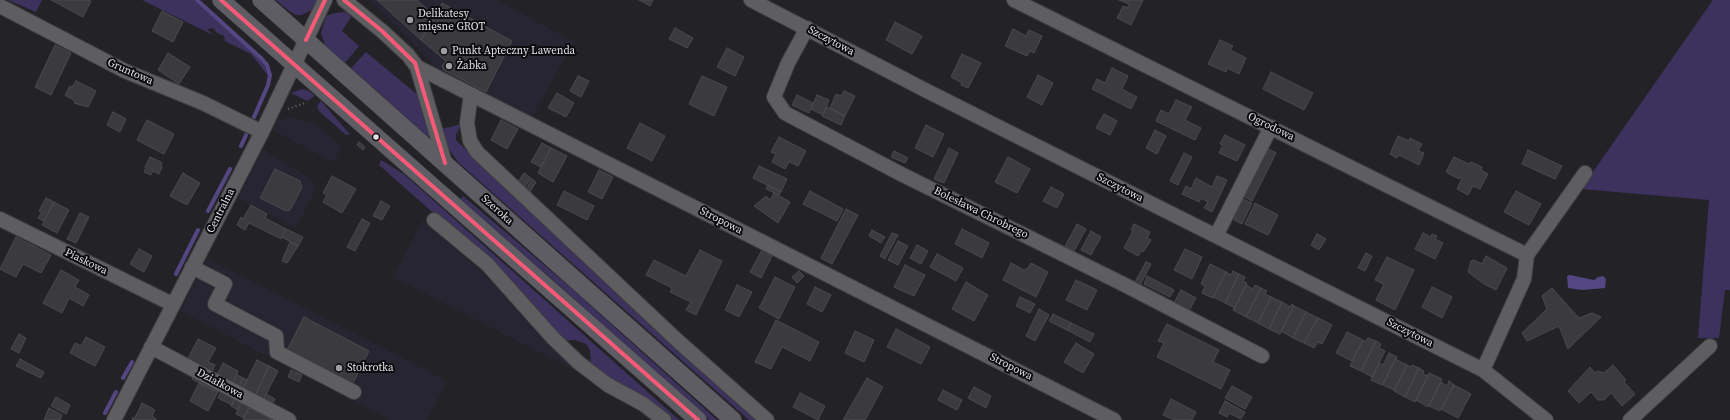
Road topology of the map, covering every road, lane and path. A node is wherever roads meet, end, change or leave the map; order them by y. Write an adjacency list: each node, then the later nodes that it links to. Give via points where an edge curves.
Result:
1 (221, 0): 10 (main road)
2 (261, 0): 9 (main road, Szeroka)
3 (324, 0): 9 (street, Centralna)
4 (344, 0): 11 (street, Stropowa, via 382,30)
5 (751, 0): 8 (street, Szczytowa)
6 (1014, 0): 15 (street, Ogrodowa)
7 (0, 6): 16 (street, Gruntowa, via 125,71 203,103)
8 (807, 28): 21 (street, Szczytowa); 27 (street, Bolesława Chrobrego, via 788,62 774,97 786,113 901,174)
9 (306, 40): 10 (street, Centralna); 17 (main road, Szeroka)
10 (295, 66): 16 (street, Centralna); 33 (main road)
11 (417, 67): 12 (street, Stropowa); 17 (street)
12 (471, 94): 35 (street, via 468,134 472,146 479,155 678,341); 36 (street, Stropowa)
13 (305, 103): 14 (path)
14 (286, 110)
15 (1270, 127): 21 (street); 22 (street, Ogrodowa)
16 (262, 132): 23 (street, Centralna)
17 (445, 163): 34 (main road, Szeroka)
18 (1585, 173): 22 (street)
19 (0, 219): 24 (street, Piaskowa)
20 (434, 220): 32 (street, via 487,264 578,362 608,385)
21 (1216, 236): 28 (street, Szczytowa)
22 (1527, 255): 28 (street, via 1524,279)
23 (192, 267): 24 (street, Centralna); 29 (street, via 225,284 215,304 276,336 277,352)
24 (172, 304): 26 (street, Centralna)
25 (1710, 346): 38 (street)
26 (151, 347): 30 (street, Centralna); 31 (street, Działkowa)
27 (1262, 356)
28 (1486, 372): 37 (street, Szczytowa)
29 (354, 392)
30 (114, 420)
31 (288, 420)
32 (664, 420)
33 (698, 420)
34 (733, 420)
35 (767, 420)
36 (1114, 420)
37 (1546, 420)
38 (1630, 420)

